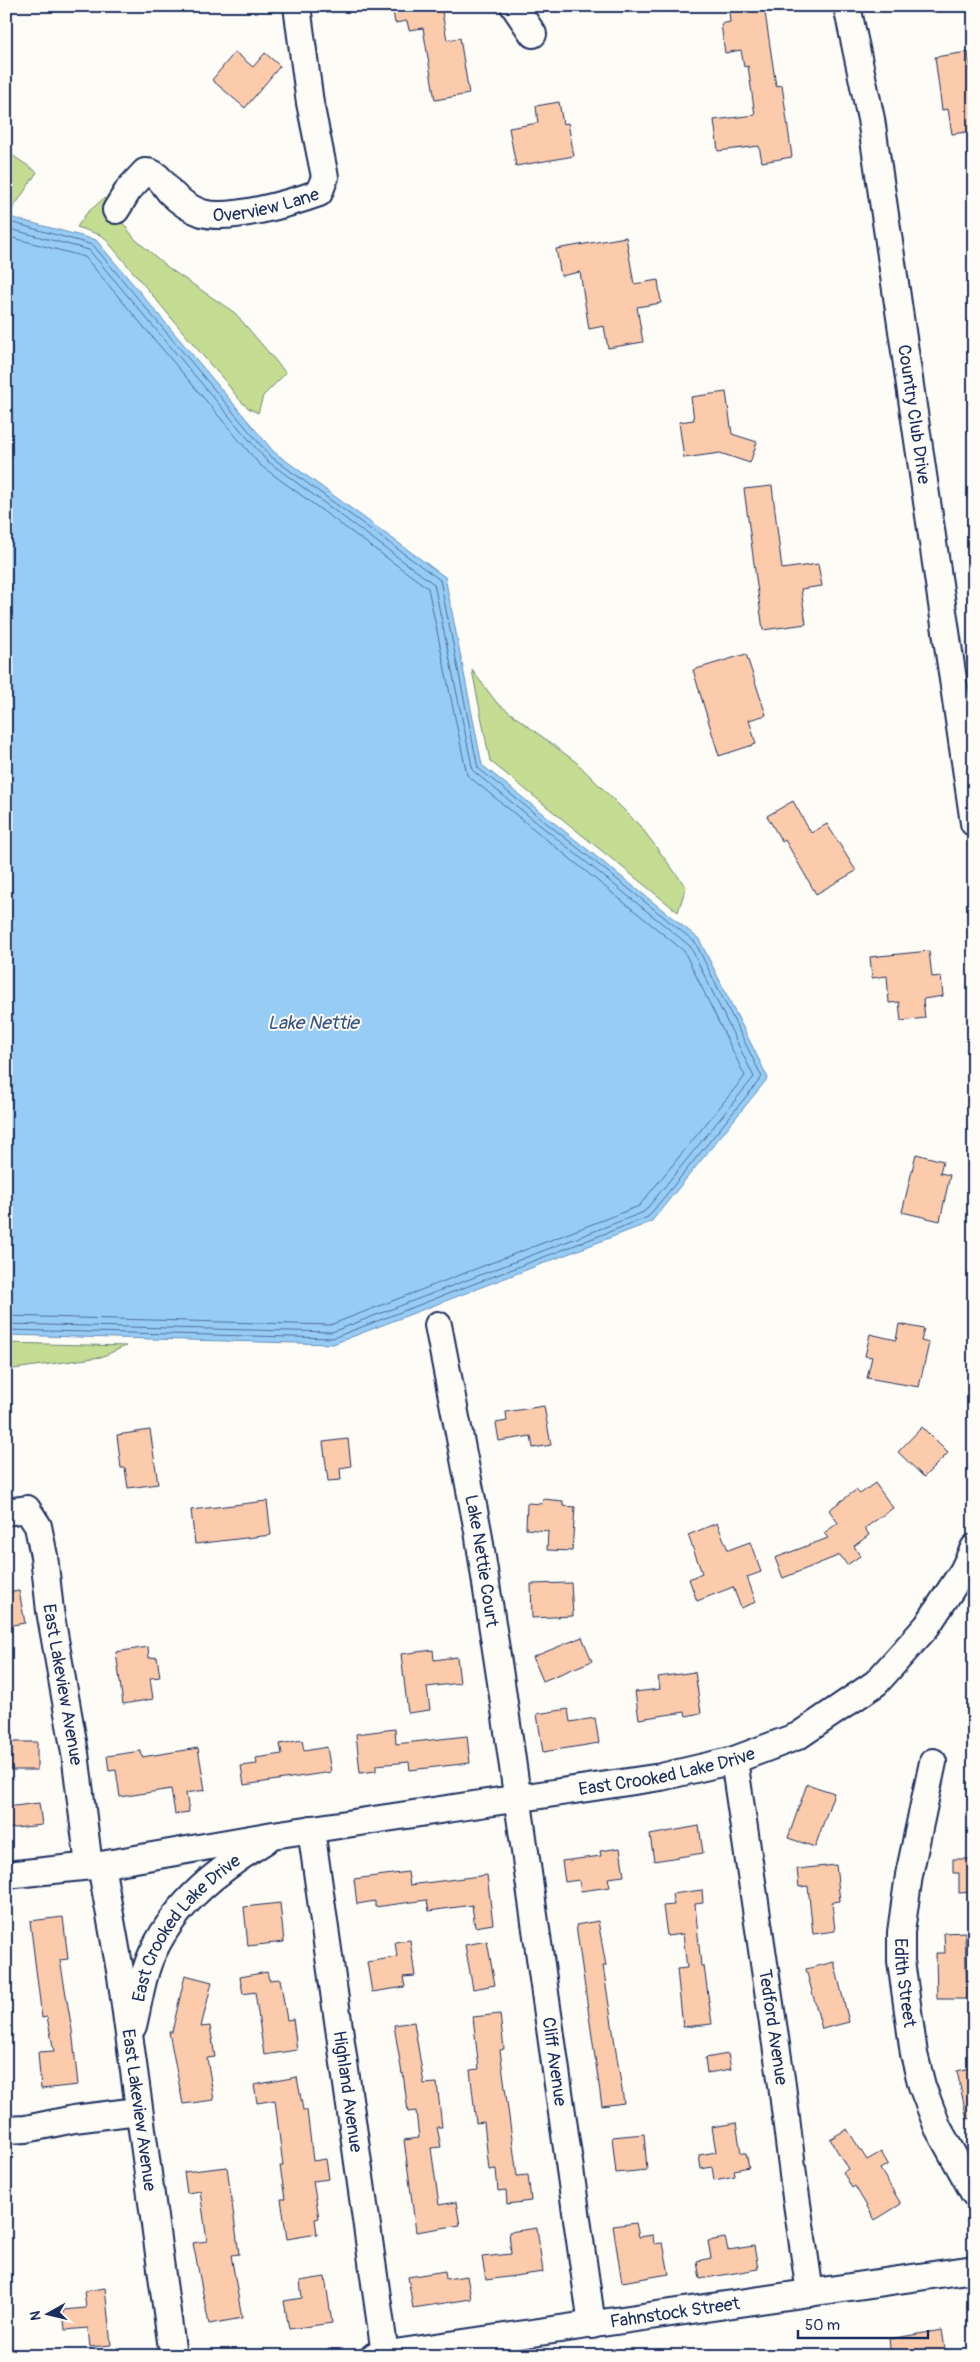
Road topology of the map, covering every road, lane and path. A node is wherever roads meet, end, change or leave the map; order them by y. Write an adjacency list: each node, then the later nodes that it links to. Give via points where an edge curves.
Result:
1 (297, 6): 5 (street, Overview Lane, via 310,103 325,176 319,193 220,216 202,213 186,205 150,172 145,172)
2 (514, 6): 4 (street)
3 (847, 6): 6 (street, Country Club Drive, via 871,119)
4 (533, 34)
5 (116, 210)
6 (974, 823)
7 (438, 1325): 12 (street, Lake Nettie Court, via 478,1531)
8 (16, 1510): 15 (street, East Lakeview Avenue, via 38,1526)
9 (974, 1548): 10 (street, East Crooked Lake Drive, via 927,1626 876,1683 798,1736)
10 (734, 1760): 12 (street, East Crooked Lake Drive, via 661,1777); 22 (street, Tedford Avenue)
11 (933, 1762): 20 (street, Edith Street, via 909,1875 901,1932 901,1961 914,2054 922,2086 938,2128)
12 (516, 1799): 13 (street, East Crooked Lake Drive); 23 (street, Cliff Avenue)
13 (311, 1829): 14 (street, East Crooked Lake Drive); 24 (street, Highland Avenue)
14 (273, 1835): 15 (street, East Crooked Lake Drive); 17 (street, East Crooked Lake Drive, via 206,1882 168,1925 146,1969)
15 (95, 1865): 16 (street, East Crooked Lake Drive); 17 (street, East Lakeview Avenue, via 120,1976)
16 (6, 1875)
17 (129, 2041): 18 (street, East Lakeview Avenue)
18 (138, 2111): 19 (street); 25 (street, East Lakeview Avenue)
19 (6, 2130)
20 (974, 2193)
21 (974, 2268): 22 (street, Fahnstock Street)
22 (810, 2293): 23 (street, Fahnstock Street)
23 (592, 2325): 24 (street, Fahnstock Street)
24 (379, 2355)
25 (172, 2356)

